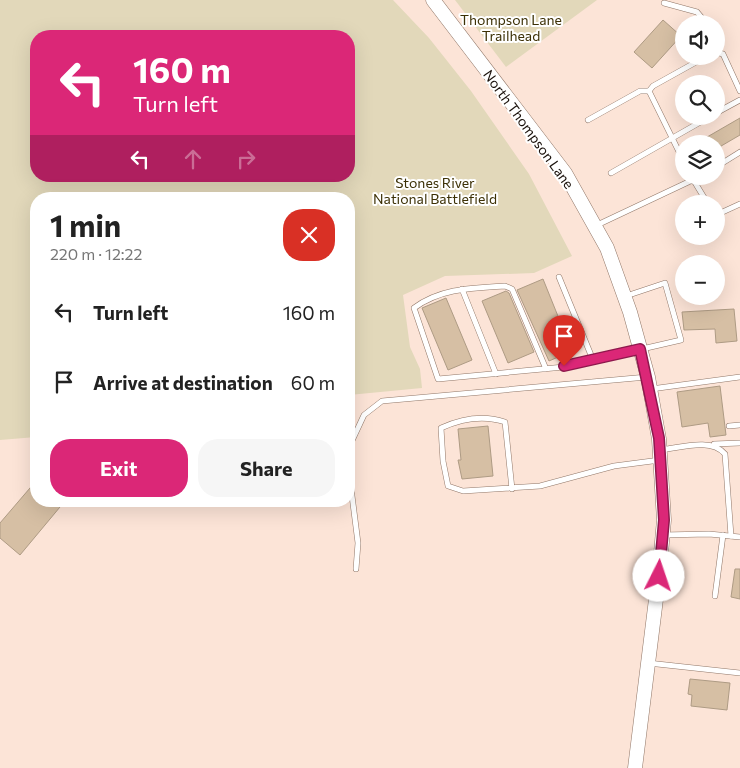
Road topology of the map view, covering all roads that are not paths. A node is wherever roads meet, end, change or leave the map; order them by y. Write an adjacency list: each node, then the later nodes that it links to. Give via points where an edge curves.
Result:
1 (432, 0): 20 (main road, North Thompson Lane, via 565,173)
2 (664, 3): 3 (lane)
3 (700, 15)
4 (725, 64): 7 (lane)
5 (691, 65): 6 (lane)
6 (649, 91): 10 (lane, via 640,91); 12 (lane)
7 (740, 91)
8 (740, 100): 9 (lane)
9 (725, 108)
10 (588, 120)
11 (696, 125): 12 (lane)
12 (672, 139): 13 (lane); 16 (lane)
13 (675, 145)
14 (740, 152): 15 (lane)
15 (725, 161)
16 (611, 173)
17 (678, 185): 20 (lane)
18 (740, 204): 19 (lane)
19 (725, 212)
20 (595, 227): 23 (main road, North Thompson Lane, via 607,248)
21 (559, 277): 25 (lane)
22 (462, 289): 26 (lane, via 505,286 512,290); 27 (lane); 27 (lane, via 424,300 414,308 438,379)
23 (624, 296): 24 (main road, North Thompson Lane); 24 (lane, via 665,283 681,340)
24 (640, 349): 25 (lane); 29 (main road, North Thompson Lane)
25 (593, 360): 26 (lane)
26 (546, 369): 27 (lane)
27 (496, 374)
28 (740, 377): 29 (lane)
29 (649, 383): 32 (lane, via 382,401 364,416); 35 (main road, North Thompson Lane)
30 (740, 425): 31 (lane)
31 (729, 426)
32 (355, 435)
33 (740, 443): 34 (lane)
34 (711, 444): 35 (lane); 40 (lane, via 725,454)
35 (660, 455): 36 (lane, via 555,483); 38 (main road, North Thompson Lane)
36 (512, 489): 36 (lane, via 463,491 448,486 441,428 458,421 492,418 504,422)
37 (354, 507): 42 (lane, via 358,542)
38 (662, 535): 39 (lane); 44 (main road, North Thompson Lane)
39 (723, 535): 40 (lane); 43 (lane)
40 (731, 536): 41 (lane)
41 (740, 537)
42 (356, 569)
43 (715, 596)
44 (648, 663): 45 (lane); 46 (main road, North Thompson Lane)
45 (740, 673)
46 (634, 768)

